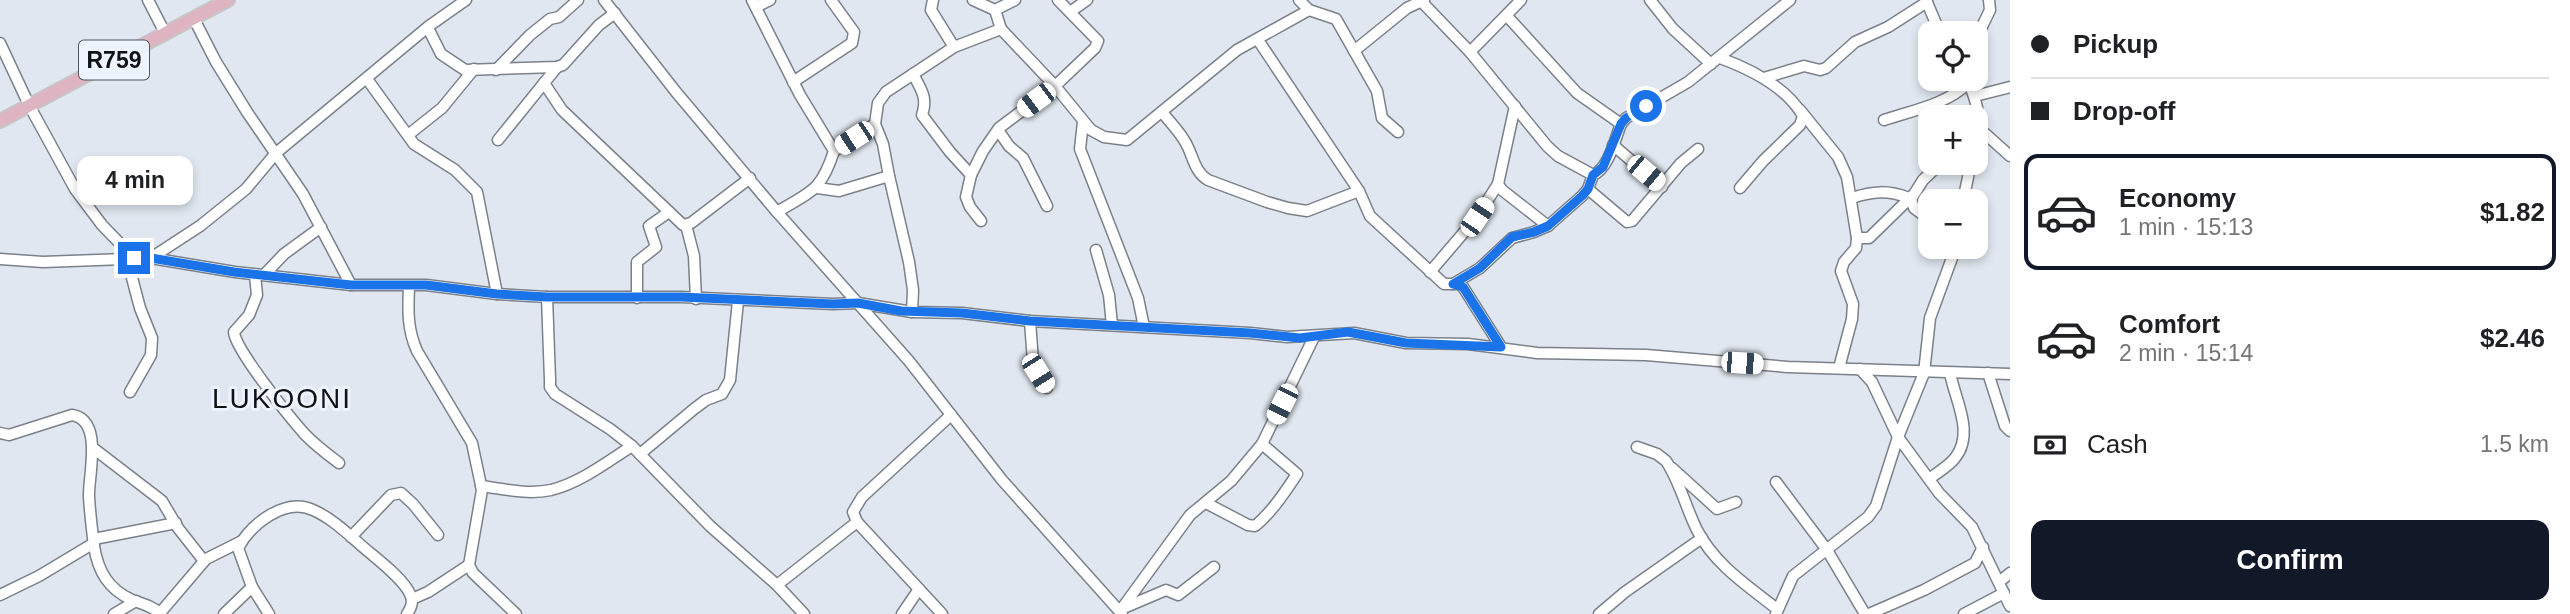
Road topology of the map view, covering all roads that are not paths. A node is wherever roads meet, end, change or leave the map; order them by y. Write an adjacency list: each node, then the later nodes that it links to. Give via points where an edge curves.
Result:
1 (148, 0): 31 (street)
2 (229, 0): 26 (main road, R759)
3 (466, 0): 29 (street)
4 (578, 0): 40 (street, via 530,35)
5 (604, 0): 24 (street)
6 (770, 0): 20 (street)
7 (831, 0): 44 (street, via 853,32 852,43)
8 (933, 0): 34 (street, via 931,10)
9 (973, 0): 21 (street)
10 (1015, 0): 21 (street)
11 (1058, 0): 23 (street)
12 (1087, 0): 23 (street)
13 (1299, 0): 22 (street)
14 (1521, 0): 25 (street)
15 (1650, 0): 37 (street, via 1674,29)
16 (1790, 0): 37 (street)
17 (1989, 0): 28 (street)
18 (1421, 1): 35 (street); 36 (street)
19 (1927, 1): 27 (street); 42 (street, via 1855,42 1826,68 1804,66)
20 (754, 4): 44 (street)
21 (995, 10): 30 (street)
22 (1309, 10): 32 (street); 35 (street, via 1336,19)
23 (1070, 12): 46 (street, via 1098,41)
24 (615, 13): 38 (street); 73 (street)
25 (1507, 16): 36 (street); 58 (street, via 1577,93)
26 (194, 19): 31 (main road, R759); 67 (street, via 216,62)
27 (1935, 21)
28 (1985, 21)
29 (428, 27): 39 (street, via 442,56 462,69); 43 (street)
30 (1001, 29): 34 (street); 46 (street)
31 (164, 33): 50 (main road, R759)
32 (1258, 40): 53 (street, via 1237,50); 79 (street)
33 (0, 43): 50 (street)
34 (954, 47): 41 (street)
35 (1354, 51): 60 (street, via 1377,91 1382,118)
36 (1470, 52): 51 (street)
37 (1715, 61): 42 (street); 58 (street)
38 (557, 67): 40 (street); 45 (street)
39 (475, 69): 40 (street); 61 (street, via 442,108)
40 (496, 70)
41 (913, 74): 57 (street, via 886,92 878,103); 69 (street, via 925,98 922,115)
42 (1764, 78): 52 (street)
43 (367, 79): 61 (street); 67 (street)
44 (793, 82): 66 (street)
45 (544, 83): 63 (street); 84 (street, via 562,110)
46 (1055, 86): 56 (street); 59 (street)
47 (1988, 86): 48 (street)
48 (2010, 87)
49 (1960, 91): 54 (street)
50 (29, 104): 55 (main road, R759); 92 (street, via 75,189)
51 (1515, 106): 70 (street, via 1558,156); 74 (street)
52 (1800, 110): 77 (street, via 1804,116 1800,125); 81 (street, via 1838,157)
53 (1162, 112): 56 (street, via 1127,140 1104,137); 79 (street, via 1185,141 1201,176 1208,180 1307,211)
54 (1884, 120)
55 (0, 121)
56 (1083, 122): 110 (street, via 1080,149 1138,298)
57 (875, 124): 66 (street); 72 (street)
58 (1621, 124): 64 (street)
59 (998, 130): 69 (street); 82 (street, via 1023,159)
60 (1398, 132)
61 (408, 135): 101 (street, via 419,148 456,170 477,192)
62 (1988, 140): 68 (street)
63 (498, 141)
64 (1613, 145): 70 (street, via 1603,167); 75 (street)
65 (1698, 149): 75 (street)
66 (834, 151): 76 (street)
67 (276, 153): 89 (street); 93 (street, via 246,189)
68 (2010, 156)
69 (971, 175): 86 (street, via 967,197)
70 (1593, 175): 78 (street)
71 (1930, 175): 80 (street)
72 (889, 176): 76 (street, via 839,191); 107 (street, via 909,262)
73 (750, 178): 85 (street); 87 (street)
74 (1498, 184): 88 (street); 96 (street, via 1477,217)
75 (1662, 187): 78 (street, via 1627,222)
76 (817, 188): 85 (street)
77 (1740, 188)
78 (1588, 189): 88 (street)
79 (1359, 191): 96 (street, via 1370,216)
80 (1910, 197): 81 (street, via 1870,192); 83 (street); 90 (street, via 1869,238)
81 (1852, 198): 90 (street)
82 (1046, 206)
83 (1918, 210)
84 (669, 212): 87 (street); 103 (street, via 649,226 656,247 637,262)
85 (777, 212): 106 (street)
86 (981, 220)
87 (686, 225): 104 (street, via 694,256)
88 (1548, 226): 98 (street, via 1512,237 1480,268)
89 (321, 227): 97 (street); 99 (street)
90 (1857, 238): 113 (street, via 1841,271 1853,304)
91 (1096, 250): 109 (street)
92 (130, 258): 93 (street); 94 (street); 120 (street, via 140,308 152,338 151,355)
93 (151, 258): 97 (street)
94 (0, 259)
95 (1953, 259): 115 (street, via 1930,318)
96 (1430, 272): 98 (street, via 1444,284)
97 (260, 275): 99 (street); 130 (street, via 249,315 234,332 234,339 302,432)
98 (1453, 284): 112 (street, via 1463,287)
99 (351, 285): 100 (street)
100 (409, 286): 101 (street); 134 (street, via 411,339 472,443)
101 (497, 294): 102 (street)
102 (547, 297): 103 (street); 126 (street, via 550,387 560,399)
103 (637, 298): 104 (street)
104 (696, 299): 105 (street)
105 (738, 301): 106 (street); 129 (street, via 727,387)
106 (858, 303): 107 (street); 121 (street)
107 (912, 312): 108 (street)
108 (1030, 321): 109 (street); 119 (street, via 1033,362)
109 (1112, 325): 110 (street)
110 (1144, 327): 111 (street)
111 (1314, 337): 112 (street, via 1348,332 1406,343); 125 (street)
112 (1501, 347): 113 (street, via 1537,353)
113 (1839, 368): 114 (street)
114 (1860, 369): 115 (street); 124 (street, via 1872,382)
115 (1924, 373): 116 (street); 124 (street)
116 (1950, 373): 117 (street); 132 (street, via 1964,422 1964,442 1953,461)
117 (1988, 373): 118 (street); 122 (street)
118 (2010, 374)
119 (1047, 388)
120 (130, 392)
121 (951, 415): 137 (street, via 857,503 853,512); 159 (street, via 1024,506)
122 (2010, 431)
123 (0, 433): 128 (street, via 9,435 76,416 84,421)
124 (1898, 437): 132 (street); 145 (street, via 1872,512)
125 (1262, 444): 136 (street); 136 (street, via 1297,474 1260,521 1248,525)
126 (632, 446): 129 (street); 134 (street, via 549,491)
127 (1637, 447): 131 (street, via 1661,456)
128 (93, 448): 138 (street, via 162,501); 143 (street, via 89,497)
129 (640, 454): 151 (street, via 710,526)
130 (339, 463)
131 (1671, 468): 135 (street, via 1717,509); 141 (street)
132 (1929, 479): 144 (street, via 1965,517)
133 (1776, 482): 145 (street)
134 (481, 485): 147 (street)
135 (1735, 502)
136 (1206, 503): 159 (street, via 1190,515)
137 (857, 522): 151 (street); 153 (street)
138 (176, 523): 143 (street); 146 (street)
139 (438, 535): 140 (street, via 401,493 391,495)
140 (351, 537): 142 (street, via 311,508 294,507 258,522); 156 (street, via 387,567)
141 (1702, 538): 160 (street, via 1731,574); 170 (street)
142 (242, 540): 146 (street); 152 (street, via 238,548)
143 (94, 541): 155 (street); 157 (street, via 108,583 120,595)
144 (1983, 547): 150 (street); 171 (street, via 1975,563)
145 (1827, 550): 160 (street, via 1793,576); 171 (street)
146 (204, 561): 161 (street)
147 (469, 565): 156 (street); 162 (street)
148 (1214, 567): 159 (street, via 1177,595 1166,590)
149 (2010, 573): 150 (street)
150 (1999, 582): 154 (street)
151 (777, 585): 167 (street)
152 (252, 587): 164 (street); 165 (street)
153 (919, 589): 168 (street); 169 (street)
154 (2004, 593): 158 (street); 172 (street)
155 (0, 595)
156 (411, 599): 166 (street)
157 (136, 601): 161 (street); 163 (street)
158 (2010, 606)
159 (1122, 611)
160 (1777, 612)
161 (160, 613)
162 (514, 613)
163 (114, 614)
164 (224, 614)
165 (269, 614)
166 (407, 614)
167 (804, 614)
168 (902, 614)
169 (942, 614)
170 (1599, 614)
171 (1867, 614)
172 (1964, 614)

